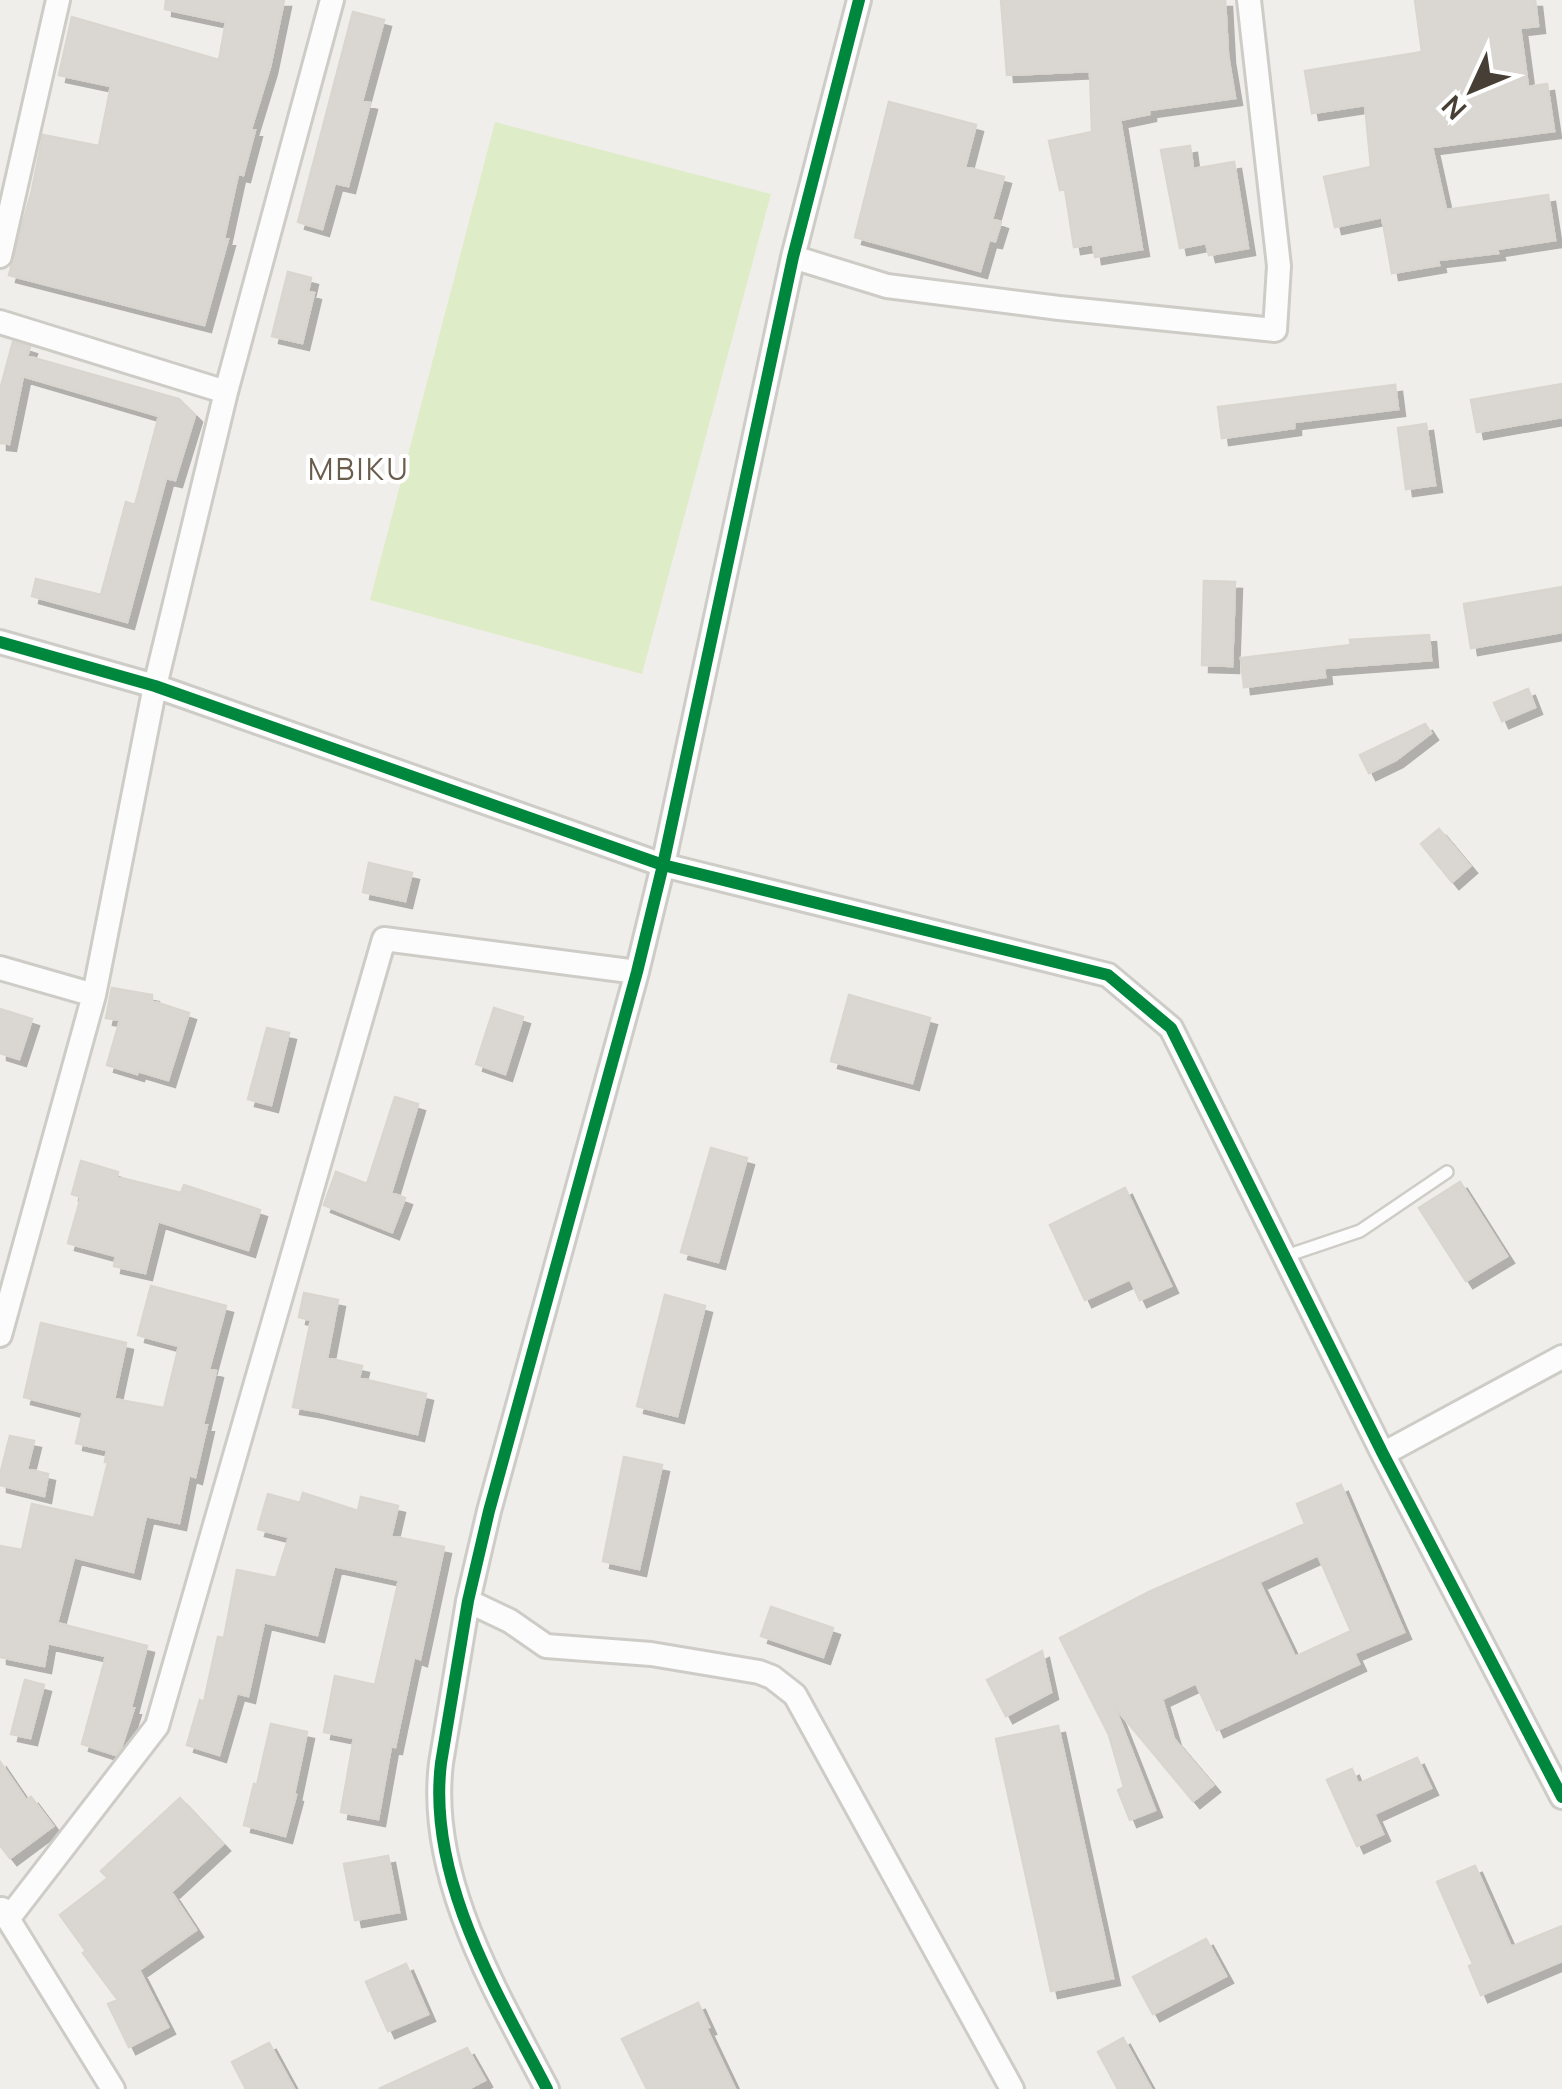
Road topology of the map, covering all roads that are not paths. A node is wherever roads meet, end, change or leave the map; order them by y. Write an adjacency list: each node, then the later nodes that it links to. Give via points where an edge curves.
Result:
1 (58, 0): 5 (street)
2 (332, 0): 8 (street)
3 (860, 0): 6 (street)
4 (1249, 0): 6 (street, via 1278,266 1275,330 887,286)
5 (0, 256)
6 (793, 258): 11 (street)
7 (0, 322): 8 (street)
8 (226, 392): 10 (street)
9 (0, 642): 10 (street)
10 (154, 686): 11 (street); 14 (street)
11 (663, 865): 13 (street); 16 (street, via 1108,975 1171,1028)
12 (0, 968): 14 (street)
13 (637, 972): 20 (street); 22 (street, via 384,939 157,1726)
14 (94, 995): 17 (street)
15 (1448, 1172): 16 (lane, via 1360,1232)
16 (1286, 1256): 19 (street)
17 (0, 1335)
18 (1562, 1357): 19 (street)
19 (1383, 1454): 21 (street)
20 (468, 1601): 24 (street, via 438,1785 444,1846 481,1960); 25 (street, via 546,1646 760,1672 786,1686)
21 (1562, 1797)
22 (4, 1913): 23 (street)
23 (113, 2089)
24 (547, 2089)
25 (1012, 2089)

